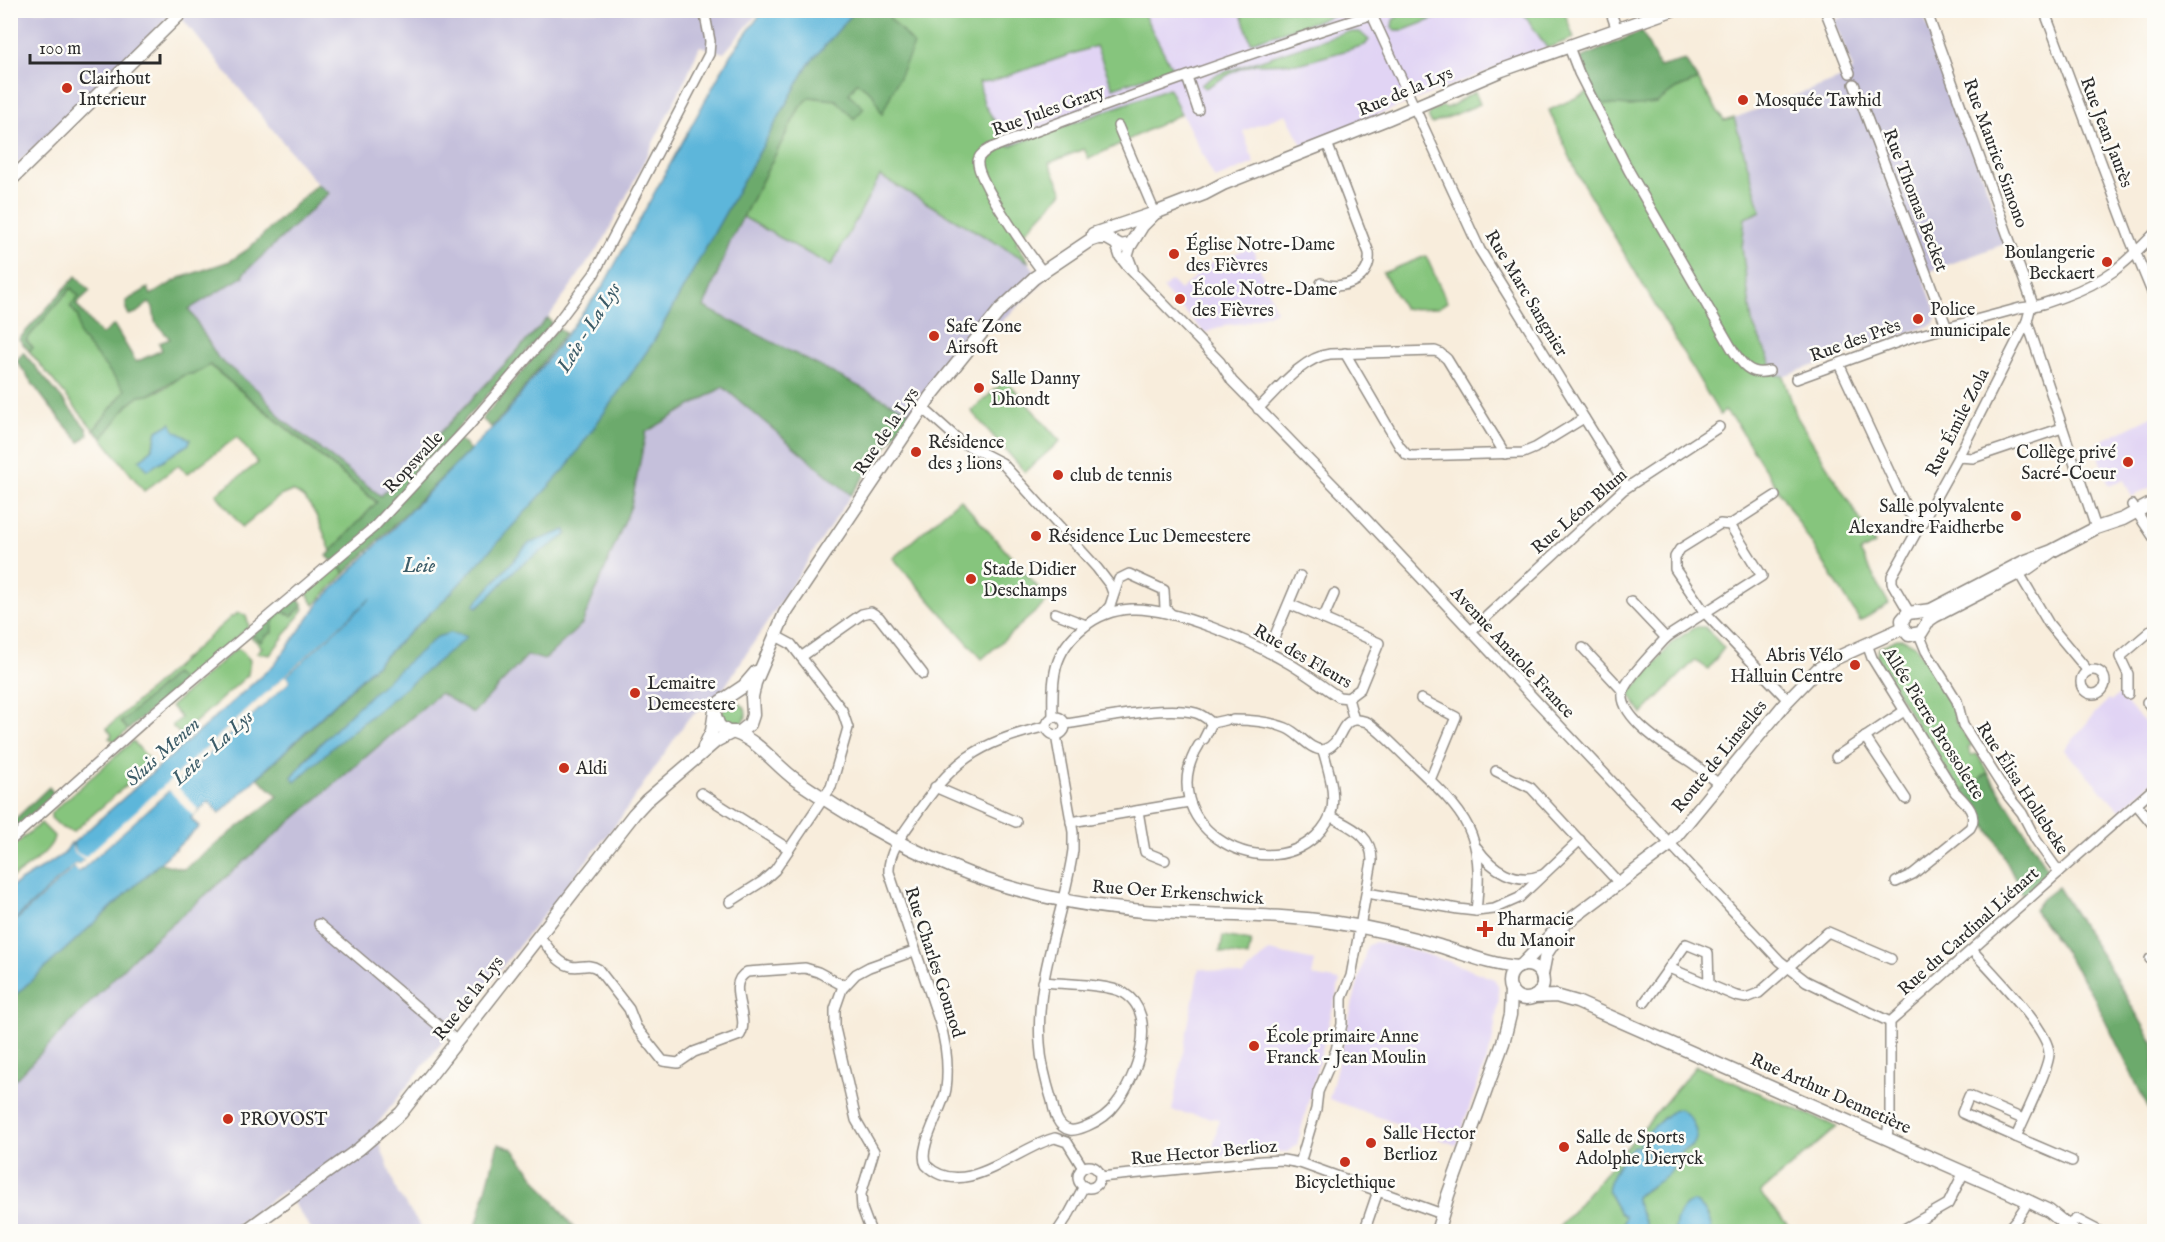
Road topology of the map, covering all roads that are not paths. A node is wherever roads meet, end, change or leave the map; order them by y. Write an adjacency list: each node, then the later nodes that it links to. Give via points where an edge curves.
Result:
1 (184, 10): 19 (street)
2 (704, 10): 124 (street, Ropswalle, via 709,54 594,274 554,327 467,428 374,526 149,717)
3 (1386, 10): 9 (street, Rue Jules Graty)
4 (1610, 10): 10 (street)
5 (1672, 10): 10 (street, Rue de la Lys)
6 (1826, 10): 12 (street)
7 (1926, 10): 31 (street, Rue Maurice Simono, via 2031,297)
8 (2044, 10): 26 (street, Rue Jean Jaurès)
9 (1372, 15): 13 (street, Rue Jules Graty); 15 (street)
10 (1617, 30): 11 (street, Rue de la Lys)
11 (1569, 47): 15 (street, Rue de la Lys, via 1502,70); 36 (street, via 1629,171 1731,347 1748,369)
12 (1850, 73)
13 (1187, 76): 16 (street); 27 (street, Rue Jules Graty, via 981,155 978,165 1004,216)
14 (1854, 84): 33 (street, Rue Thomas Becket)
15 (1414, 108): 18 (street, Rue de la Lys); 40 (street, Rue Marc Sangnier, via 1480,250)
16 (1198, 110)
17 (1118, 126): 20 (street)
18 (1327, 143): 20 (street, Rue de la Lys); 29 (street, via 1369,262 1364,275 1356,280 1339,286)
19 (10, 181)
20 (1155, 213): 21 (street, Rue de la Lys); 23 (street)
21 (1121, 224): 23 (street, via 1133,226); 24 (street, via 1113,232); 25 (street, Rue de la Lys, via 1094,233)
22 (2154, 234): 26 (street)
23 (1134, 240): 24 (street, via 1123,246); 28 (street, via 1128,256)
24 (1115, 242): 25 (street, Rue de la Lys, via 1098,238); 28 (street, Avenue Anatole France, via 1123,261)
25 (1073, 250): 27 (street, Rue de la Lys)
26 (2136, 253): 30 (street, Rue Jean Jaurès); 31 (street, via 2097,284)
27 (1042, 271): 38 (street, Rue de la Lys, via 1004,305)
28 (1135, 274): 39 (street, Avenue Anatole France, via 1220,362)
29 (1321, 283)
30 (2154, 297)
31 (2031, 308): 32 (street, Rue Émile Zola); 33 (street, Rue des Près)
32 (2026, 321): 42 (street); 44 (street, Rue Émile Zola)
33 (1947, 328): 35 (street, Rue des Près)
34 (1345, 353): 39 (street, via 1310,360); 43 (street, via 1440,352); 43 (street, via 1407,454)
35 (1839, 364): 37 (street, Rue des Près); 50 (street, via 1908,512)
36 (1769, 371)
37 (1796, 380)
38 (923, 408): 54 (street, via 961,442 1002,463); 76 (street, Rue de la Lys)
39 (1258, 409): 75 (street, Avenue Anatole France)
40 (1584, 418): 43 (street, via 1528,451); 45 (street, Rue Marc Sangnier)
41 (1719, 427): 45 (street, Rue Léon Blum)
42 (2062, 428): 44 (street, via 1973,458); 52 (street)
43 (1505, 454)
44 (1958, 457): 50 (street, Rue Émile Zola)
45 (1627, 487): 75 (street, Rue Léon Blum)
46 (2154, 493): 49 (street)
47 (1775, 496): 51 (street)
48 (2154, 502): 49 (street)
49 (2134, 508): 52 (street, via 2114,514); 53 (street)
50 (1923, 523): 65 (street, Rue Émile Zola, via 1892,583)
51 (1730, 525): 67 (street, via 1762,576); 67 (street, via 1718,525 1680,549 1675,557 1676,572)
52 (2096, 528): 55 (street)
53 (2154, 538)
54 (1097, 568): 56 (street); 59 (street, via 1110,585)
55 (2016, 570): 65 (street, via 1937,607); 74 (street, via 1935,616); 83 (street, via 2049,624)
56 (1121, 576): 59 (street); 60 (street, via 1132,574 1160,586)
57 (1300, 576): 62 (street)
58 (1334, 594): 70 (street)
59 (1112, 595): 63 (street, via 1116,607); 69 (street, via 1108,609)
60 (1165, 599): 64 (street, via 1159,610); 68 (street, via 1166,610)
61 (1631, 602): 77 (street)
62 (1288, 604): 70 (street); 80 (street)
63 (1124, 610): 64 (street, Rue des Fleurs); 69 (street, Rue des Fleurs)
64 (1151, 612): 68 (street, Rue des Fleurs)
65 (1914, 612): 72 (street, via 1902,620); 74 (street, via 1925,618)
66 (1055, 613): 71 (street)
67 (1705, 613): 77 (street); 90 (street)
68 (1174, 616): 80 (street, Rue des Fleurs)
69 (1098, 617): 71 (street, Rue des Fleurs)
70 (1323, 619): 88 (street, via 1379,643 1360,689)
71 (1086, 625): 96 (street, Rue des Fleurs, via 1057,662 1052,686)
72 (1903, 628): 74 (street, via 1909,634); 78 (street, Route de Linselles)
73 (2154, 628): 86 (street, via 2120,657 2128,674)
74 (1922, 630): 131 (street, Rue Élisa Hollebeke, via 1926,651 1957,701 1961,721)
75 (1471, 631): 127 (street, Avenue Anatole France)
76 (774, 635): 81 (street, via 787,640); 82 (street, Rue de la Lys)
77 (1666, 638): 85 (street)
78 (1867, 644): 90 (street, Route de Linselles, via 1826,664); 93 (street, Allée Pierre Brossolette)
79 (1582, 648): 85 (street)
80 (1268, 652): 88 (street, Rue des Fleurs, via 1339,697)
81 (801, 657): 84 (street, via 862,614 871,612); 114 (street, via 848,723 834,779)
82 (764, 661): 87 (street, Rue de la Lys, via 744,686); 94 (street, Rue de la Lys, via 753,691)
83 (2088, 671)
84 (923, 674)
85 (1623, 691): 110 (street, via 1625,706 1638,723)
86 (2128, 694)
87 (728, 696): 94 (street, via 743,697); 95 (street, via 718,704)
88 (1348, 698): 97 (street, Rue des Fleurs)
89 (1421, 699): 109 (street, via 1456,717)
90 (1788, 700): 110 (street, Route de Linselles)
91 (2147, 702): 92 (street)
92 (2154, 710)
93 (1904, 711): 103 (street); 132 (street, Allée Pierre Brossolette, via 1974,819 1970,828 1913,874)
94 (752, 714): 101 (street, via 746,729); 106 (street, Rue Oer Erkenschwick, via 757,738)
95 (715, 716): 101 (street, via 719,726); 107 (street, Rue de la Lys, via 710,737)
96 (1053, 717): 99 (street, via 1062,718); 100 (street)
97 (1354, 720): 104 (street, via 1345,725 1336,743); 109 (street, via 1371,725)
98 (1212, 723): 99 (street, via 1195,713 1176,712); 104 (street, via 1261,721 1285,728 1315,749); 116 (street, via 1188,768)
99 (1066, 724): 102 (street, via 1064,732)
100 (1047, 726): 102 (street); 111 (street, Rue Charles Gounod, via 983,747)
101 (733, 733): 106 (street, Rue Oer Erkenschwick); 107 (street, Rue de la Lys, via 716,741)
102 (1056, 735): 121 (street)
103 (1865, 737): 105 (street); 115 (street)
104 (1323, 750): 119 (street, via 1333,794)
105 (1836, 757)
106 (771, 758): 114 (street, Rue Oer Erkenschwick)
107 (694, 760): 141 (street, Rue de la Lys, via 645,801)
108 (1496, 771): 123 (street, via 1531,788)
109 (1430, 780): 126 (street, via 1458,809)
110 (1719, 784): 127 (street, Route de Linselles)
111 (935, 787): 120 (street); 125 (street, Rue Charles Gounod)
112 (2154, 788): 117 (street, Rue du Cardinal Liénart)
113 (701, 793): 128 (street)
114 (823, 798): 125 (street, Rue Oer Erkenschwick); 128 (street)
115 (1906, 799)
116 (1189, 802): 118 (street); 119 (street, via 1213,836 1239,850 1266,854 1300,847 1322,830)
117 (2136, 804): 122 (street); 131 (street, Rue du Cardinal Liénart)
118 (1138, 811): 121 (street); 129 (street, via 1145,852)
119 (1330, 816): 134 (street, via 1368,841 1372,861)
120 (1016, 822)
121 (1071, 822): 135 (street, via 1073,850)
122 (2154, 826)
123 (1580, 840): 130 (street); 133 (street)
124 (10, 842)
125 (898, 843): 135 (street, Rue Oer Erkenschwick, via 972,874); 143 (street, Rue Charles Gounod, via 889,872)
126 (1475, 843): 130 (street, via 1489,862 1513,877 1527,879); 137 (street, via 1479,871)
127 (1670, 844): 133 (street, Route de Linselles); 148 (street, Avenue Anatole France)
128 (789, 849): 136 (street, via 770,876)
129 (1165, 860)
130 (1544, 874): 137 (street, via 1511,903)
131 (2058, 874): 142 (street, Rue du Cardinal Liénart)
132 (1896, 882)
133 (1620, 884): 138 (street, Route de Linselles)
134 (1367, 893): 137 (street); 140 (street)
135 (1062, 900): 140 (street, Rue Oer Erkenschwick, via 1128,910 1290,918); 150 (street)
136 (730, 902)
137 (1476, 911)
138 (1572, 920): 146 (street, Route de Linselles); 149 (street, Route de Linselles, via 1546,954)
139 (318, 924): 158 (street)
140 (1360, 927): 144 (street, Rue Oer Erkenschwick); 164 (street, via 1342,999 1343,1019 1336,1048 1318,1092)
141 (539, 936): 152 (street, via 568,966 591,965 598,969 629,1009 656,1055 669,1063 681,1062 694,1052 740,1035 743,1022 737,987 744,973 807,969); 158 (street, Rue de la Lys)
142 (1972, 950): 157 (street, Rue du Cardinal Liénart); 160 (street, via 2036,1023 2049,1047 2047,1063)
143 (914, 951): 152 (street, via 862,970); 165 (street, Rue Charles Gounod, via 944,1035 948,1070 944,1100 923,1153 930,1169 966,1178 1055,1138 1067,1142)
144 (1470, 957): 146 (street, Rue Oer Erkenschwick); 153 (street, Rue Oer Erkenschwick, via 1494,969)
145 (1891, 959): 148 (street, via 1828,932)
146 (1520, 966): 149 (street, via 1533,966); 153 (street, via 1511,974)
147 (1669, 968): 151 (street); 151 (street, via 1686,944 1708,953); 156 (street)
148 (1786, 968): 151 (street, via 1761,992 1749,997); 157 (street, Avenue Anatole France)
149 (1542, 976): 154 (street, via 1542,988); 155 (street, Rue Arthur Dennetière)
150 (1043, 982): 150 (street, via 1118,991 1135,1004 1142,1018 1139,1056 1122,1096 1102,1118 1072,1130 1062,1126 1056,1115 1043,1070 1039,1026)
151 (1709, 985)
152 (844, 986): 174 (street, via 835,1006 835,1028 856,1120 874,1151 861,1194)
153 (1510, 987): 154 (street, via 1518,996); 159 (street, via 1510,1015)
154 (1532, 998): 155 (street, Rue Arthur Dennetière, via 1552,995); 159 (street, via 1520,1010)
155 (1577, 1002): 161 (street, Rue Arthur Dennetière)
156 (1645, 1002)
157 (1890, 1022): 161 (street)
158 (457, 1041): 173 (street, Rue de la Lys, via 390,1123)
159 (1503, 1043): 171 (street)
160 (2023, 1119): 162 (street); 162 (street, via 1969,1096 1965,1104 1962,1113)
161 (1887, 1137): 166 (street, Rue Arthur Dennetière)
162 (2016, 1137): 163 (street)
163 (2072, 1161)
164 (1300, 1163): 167 (street, Rue Hector Berlioz, via 1266,1160); 169 (street, Rue Hector Berlioz)
165 (1083, 1168): 167 (street, via 1095,1168); 168 (street, via 1079,1178)
166 (1964, 1172): 170 (street, Rue Arthur Dennetière); 178 (street, via 1948,1204)
167 (1100, 1178): 168 (street, via 1094,1187)
168 (1084, 1186): 175 (street)
169 (1378, 1191): 171 (street, Rue Hector Berlioz); 176 (street)
170 (2028, 1200): 172 (street, Rue Arthur Dennetière); 179 (street, via 2014,1224)
171 (1442, 1214): 177 (street)
172 (2071, 1228): 180 (street, Rue Arthur Dennetière, via 2076,1219)
173 (244, 1232)
174 (871, 1232)
175 (1057, 1232)
176 (1364, 1232)
177 (1437, 1232)
178 (1899, 1232)
179 (2004, 1232)
180 (2101, 1232)

